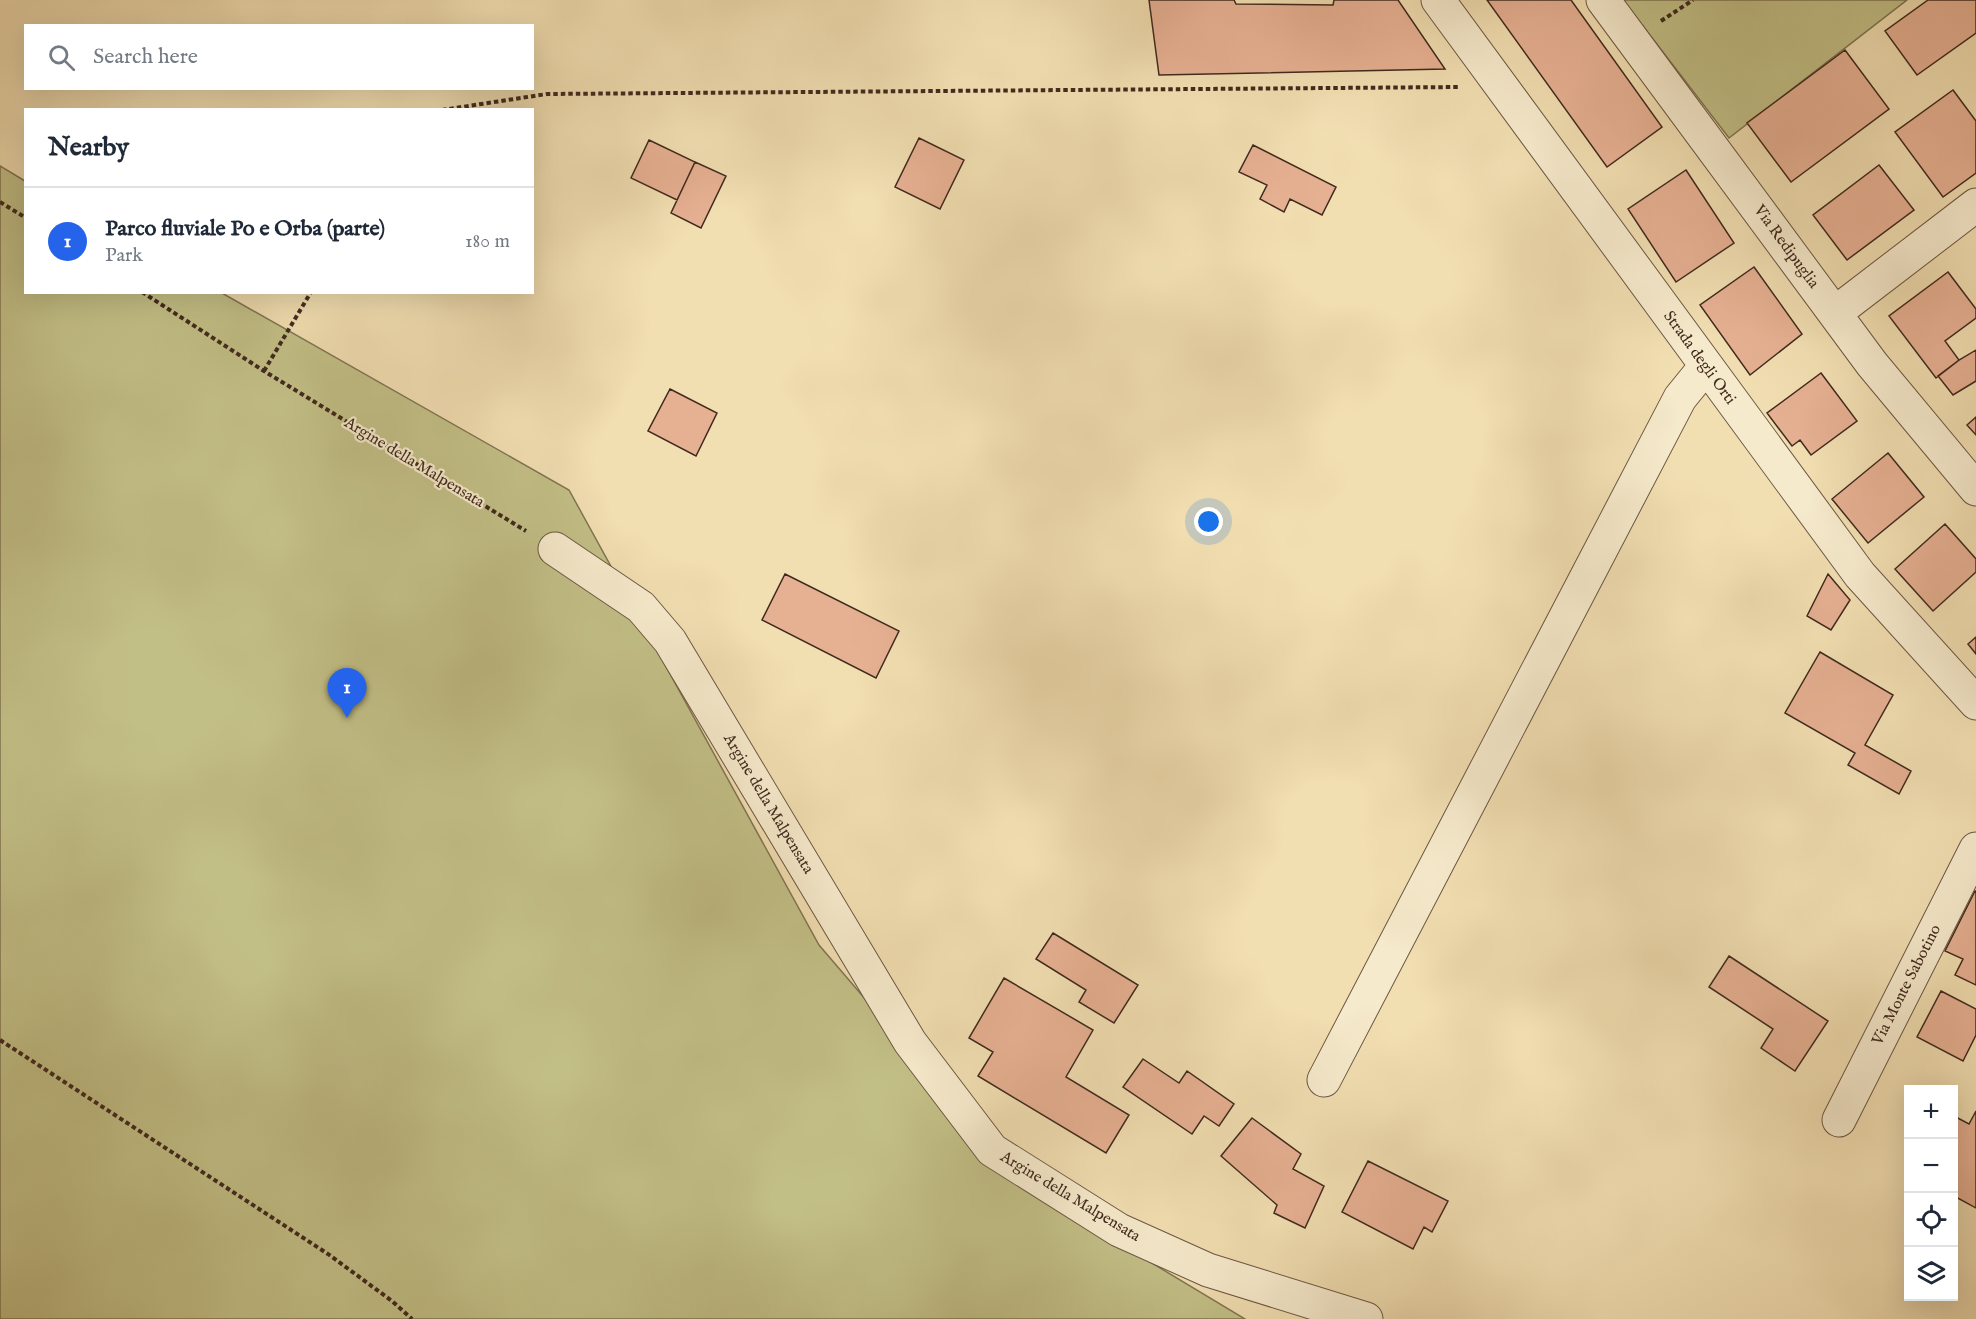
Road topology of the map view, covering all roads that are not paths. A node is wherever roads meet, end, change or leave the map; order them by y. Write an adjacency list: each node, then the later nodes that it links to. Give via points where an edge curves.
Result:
1 (1438, 0): 5 (street, Strada degli Orti)
2 (1603, 0): 4 (street, Via Redipuglia)
3 (1976, 205): 4 (street)
4 (1835, 313): 6 (street, Via Redipuglia, via 1872,364)
5 (1706, 366): 8 (street, Strada degli Orti, via 1860,575); 10 (street, via 1680,398)
6 (1976, 489)
7 (555, 549): 12 (street, Argine della Malpensata, via 641,607 670,641 910,1042 992,1150 1119,1230 1208,1270)
8 (1976, 703)
9 (1976, 849): 11 (street, Via Monte Sabotino)
10 (1324, 1080)
11 (1839, 1120)
12 (1366, 1319)

